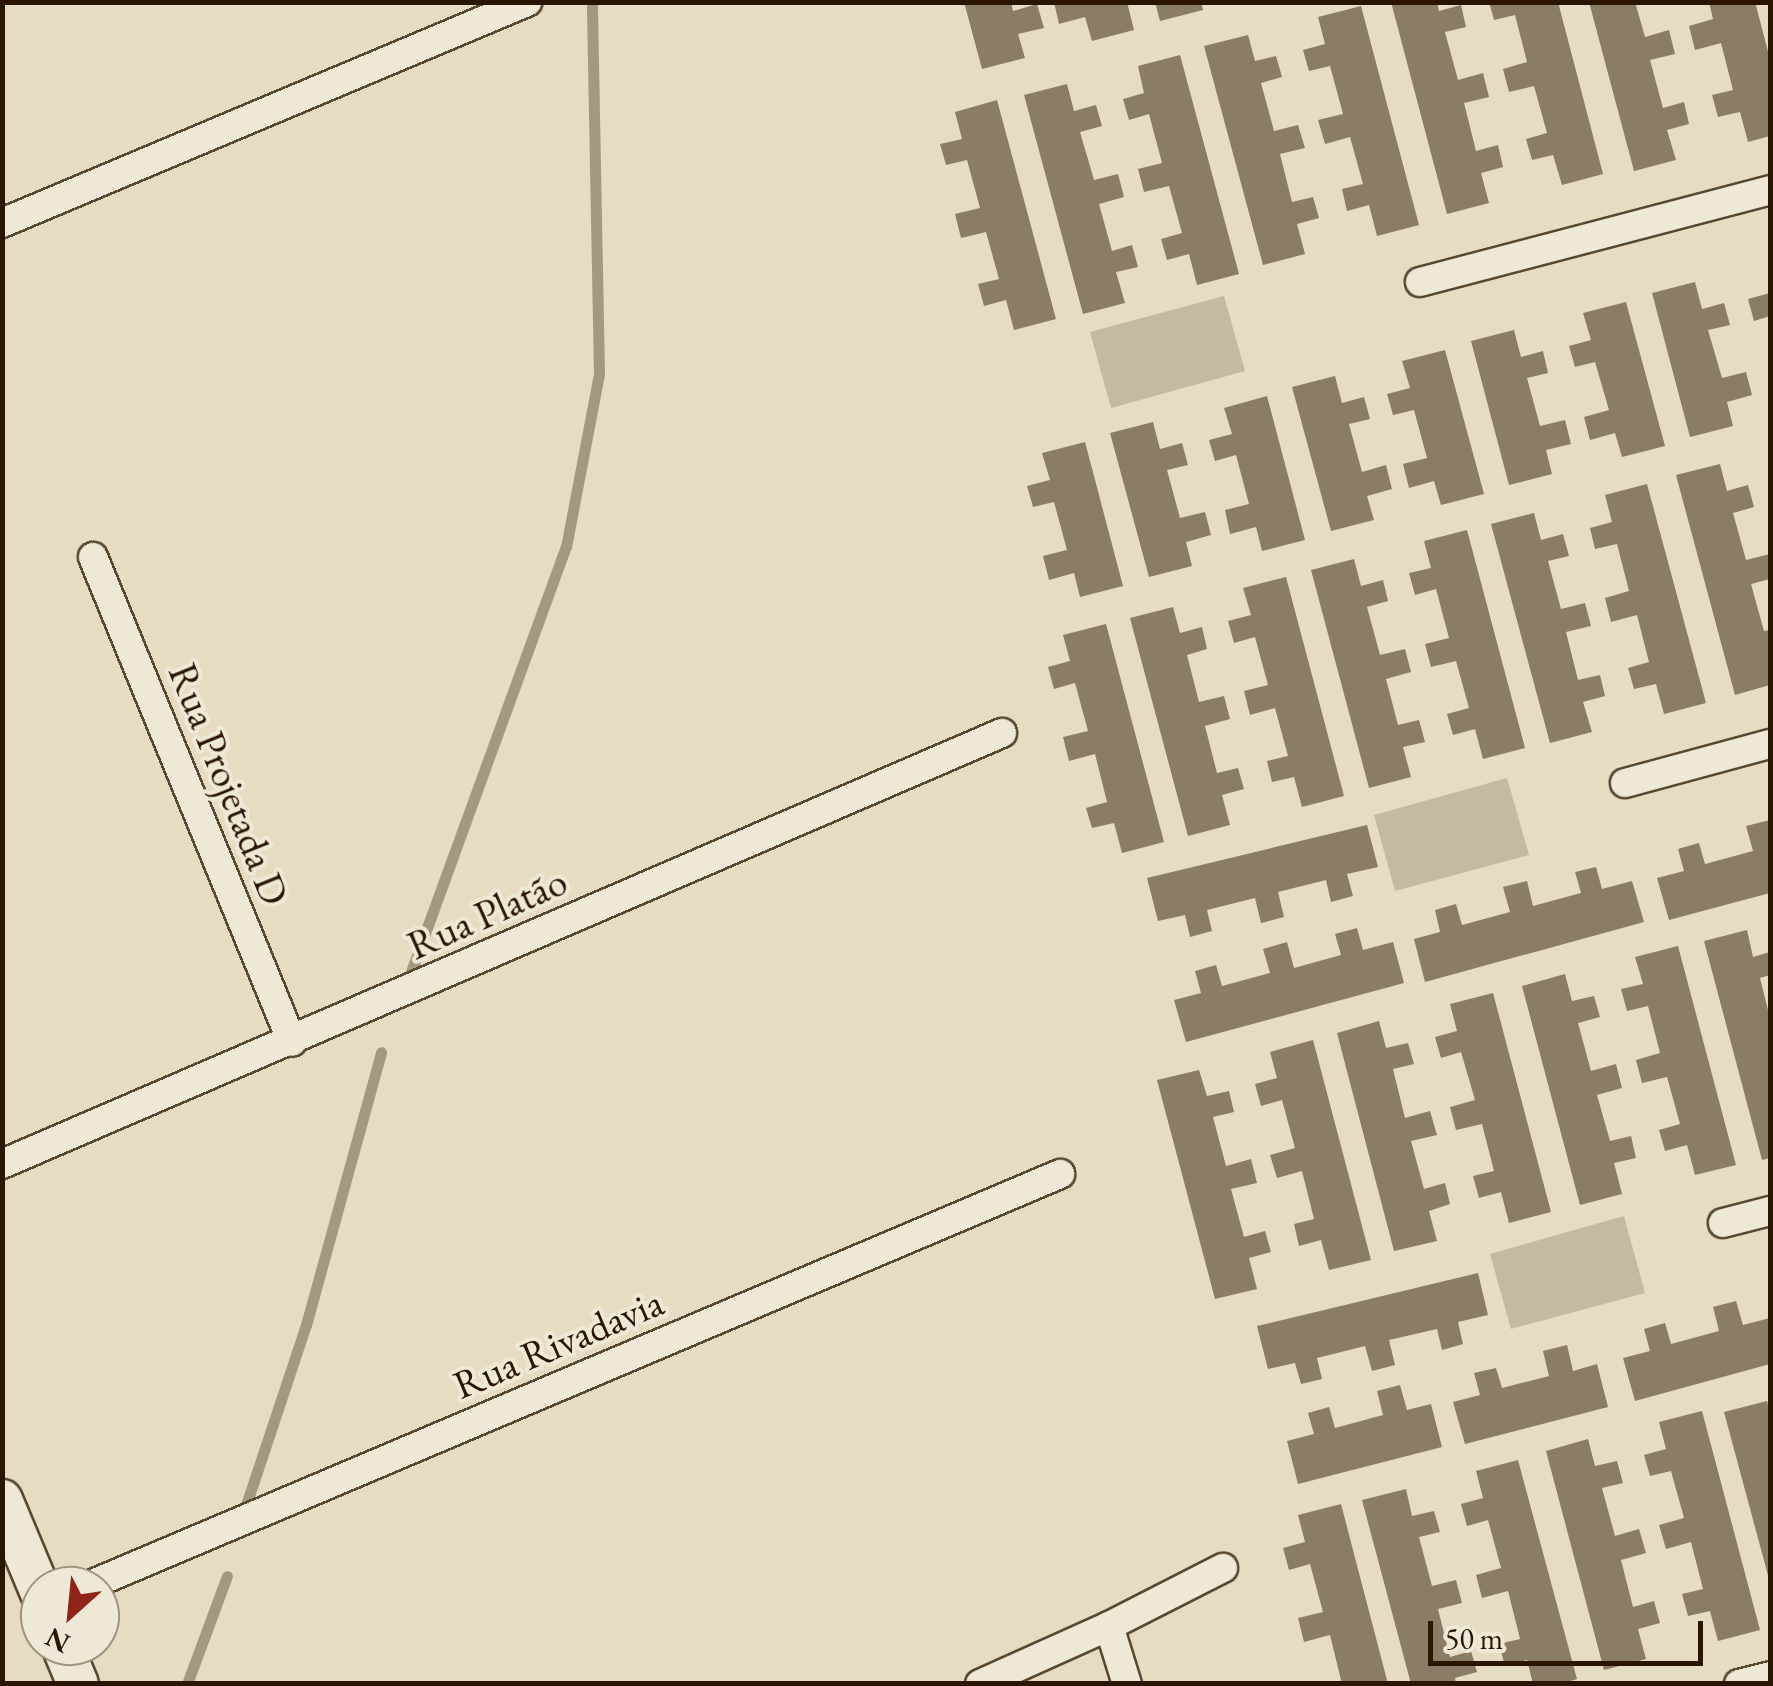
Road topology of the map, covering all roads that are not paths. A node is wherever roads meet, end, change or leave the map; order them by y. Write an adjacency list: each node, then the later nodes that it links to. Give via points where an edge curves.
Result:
1 (526, 2): 3 (street)
2 (1770, 190): 4 (street)
3 (2, 223)
4 (1420, 282)
5 (92, 556): 9 (street, Rua Projetada D)
6 (1002, 733): 9 (street, Rua Platão)
7 (1770, 744): 8 (street)
8 (1625, 783)
9 (292, 1042): 10 (street, Rua Platão)
10 (2, 1164)
11 (1060, 1174): 17 (street, Rua Rivadavia)
12 (1770, 1211): 13 (street)
13 (1724, 1223)
14 (2, 1500): 15 (street)
15 (30, 1566)
16 (1223, 1568): 18 (street)
17 (120, 1572)
18 (1109, 1626): 20 (street); 21 (street)
19 (1770, 1676): 22 (street)
20 (980, 1684)
21 (1127, 1684)
22 (1740, 1684)

